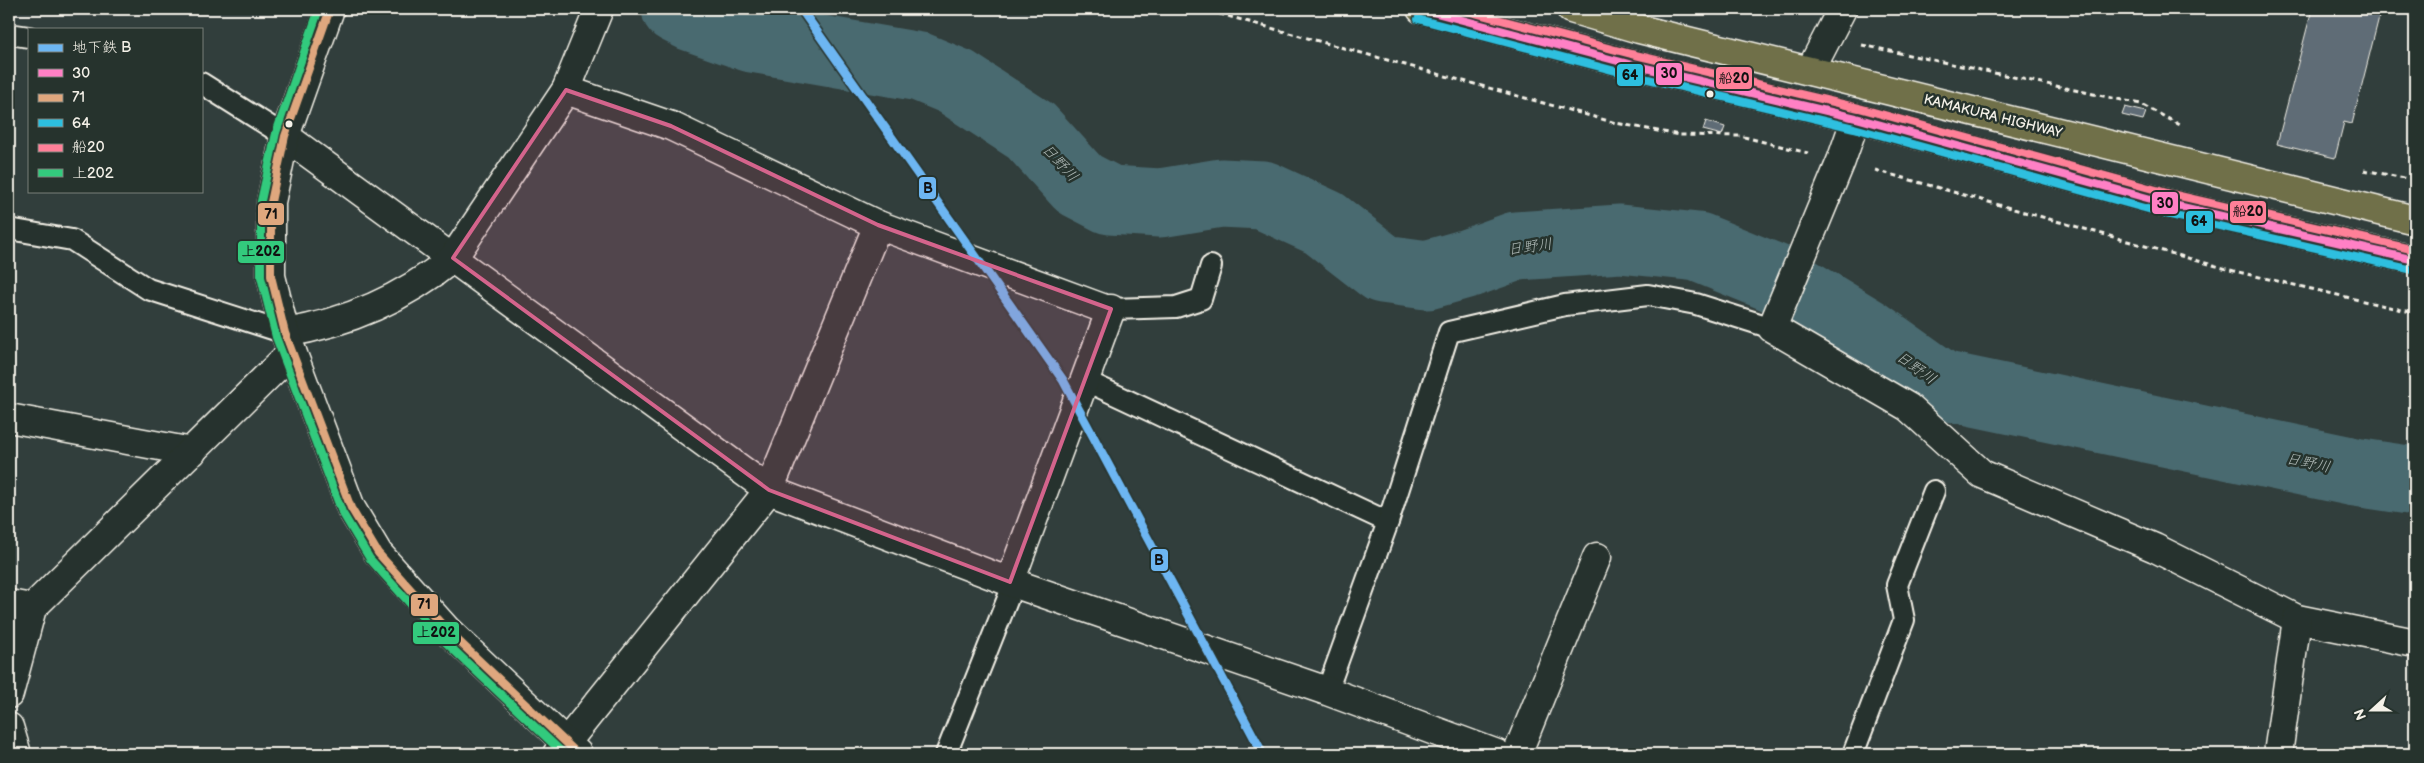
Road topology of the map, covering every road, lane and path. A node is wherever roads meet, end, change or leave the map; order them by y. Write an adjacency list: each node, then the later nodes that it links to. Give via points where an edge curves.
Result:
1 (330, 9): 14 (street)
2 (1421, 9): 12 (main road, via 1629,64)
3 (1571, 9): 9 (main road, KAMAKURA HIGHWAY)
4 (1842, 9): 8 (street)
5 (599, 10): 11 (street)
6 (9, 34): 7 (lane)
7 (28, 37)
8 (1827, 38): 9 (street); 13 (path, via 2141,104)
9 (1810, 71): 17 (main road, KAMAKURA HIGHWAY)
10 (202, 85): 14 (lane)
11 (566, 90): 18 (street, via 671,126); 20 (street)
12 (1856, 118): 21 (main road, via 2169,204); 24 (street)
13 (2183, 126)
14 (285, 136): 20 (street); 25 (street, via 271,202 270,276)
15 (2359, 169): 16 (path)
16 (2415, 180)
17 (2415, 220)
18 (878, 225): 23 (street); 29 (street)
19 (9, 229): 25 (lane, via 72,240 148,289)
20 (453, 258): 25 (street, via 428,278 372,308); 29 (street)
21 (2415, 260)
22 (1210, 266): 23 (lane, via 1201,299 1176,307)
23 (1111, 309): 26 (street)
24 (1775, 322): 31 (lane, via 1648,295 1565,305 1449,332); 35 (street, via 1908,408 1982,474 2155,548)
25 (288, 342): 28 (street); 40 (street, via 351,508 378,553 447,630)
26 (1084, 380): 31 (lane); 33 (street)
27 (9, 418): 28 (street)
28 (192, 452): 34 (street)
29 (769, 490): 33 (street); 40 (street)
30 (1934, 491): 45 (lane, via 1897,585 1904,620)
31 (1388, 522): 37 (lane)
32 (1597, 557): 44 (street)
33 (1012, 583): 37 (street); 42 (lane)
34 (20, 606): 38 (street)
35 (2297, 619): 36 (street); 46 (street)
36 (2415, 643)
37 (1327, 691): 43 (street)
38 (9, 694)
39 (9, 728): 41 (street)
40 (567, 750)
41 (17, 754)
42 (946, 754)
43 (1497, 754)
44 (1517, 754)
45 (1853, 754)
46 (2278, 754)

